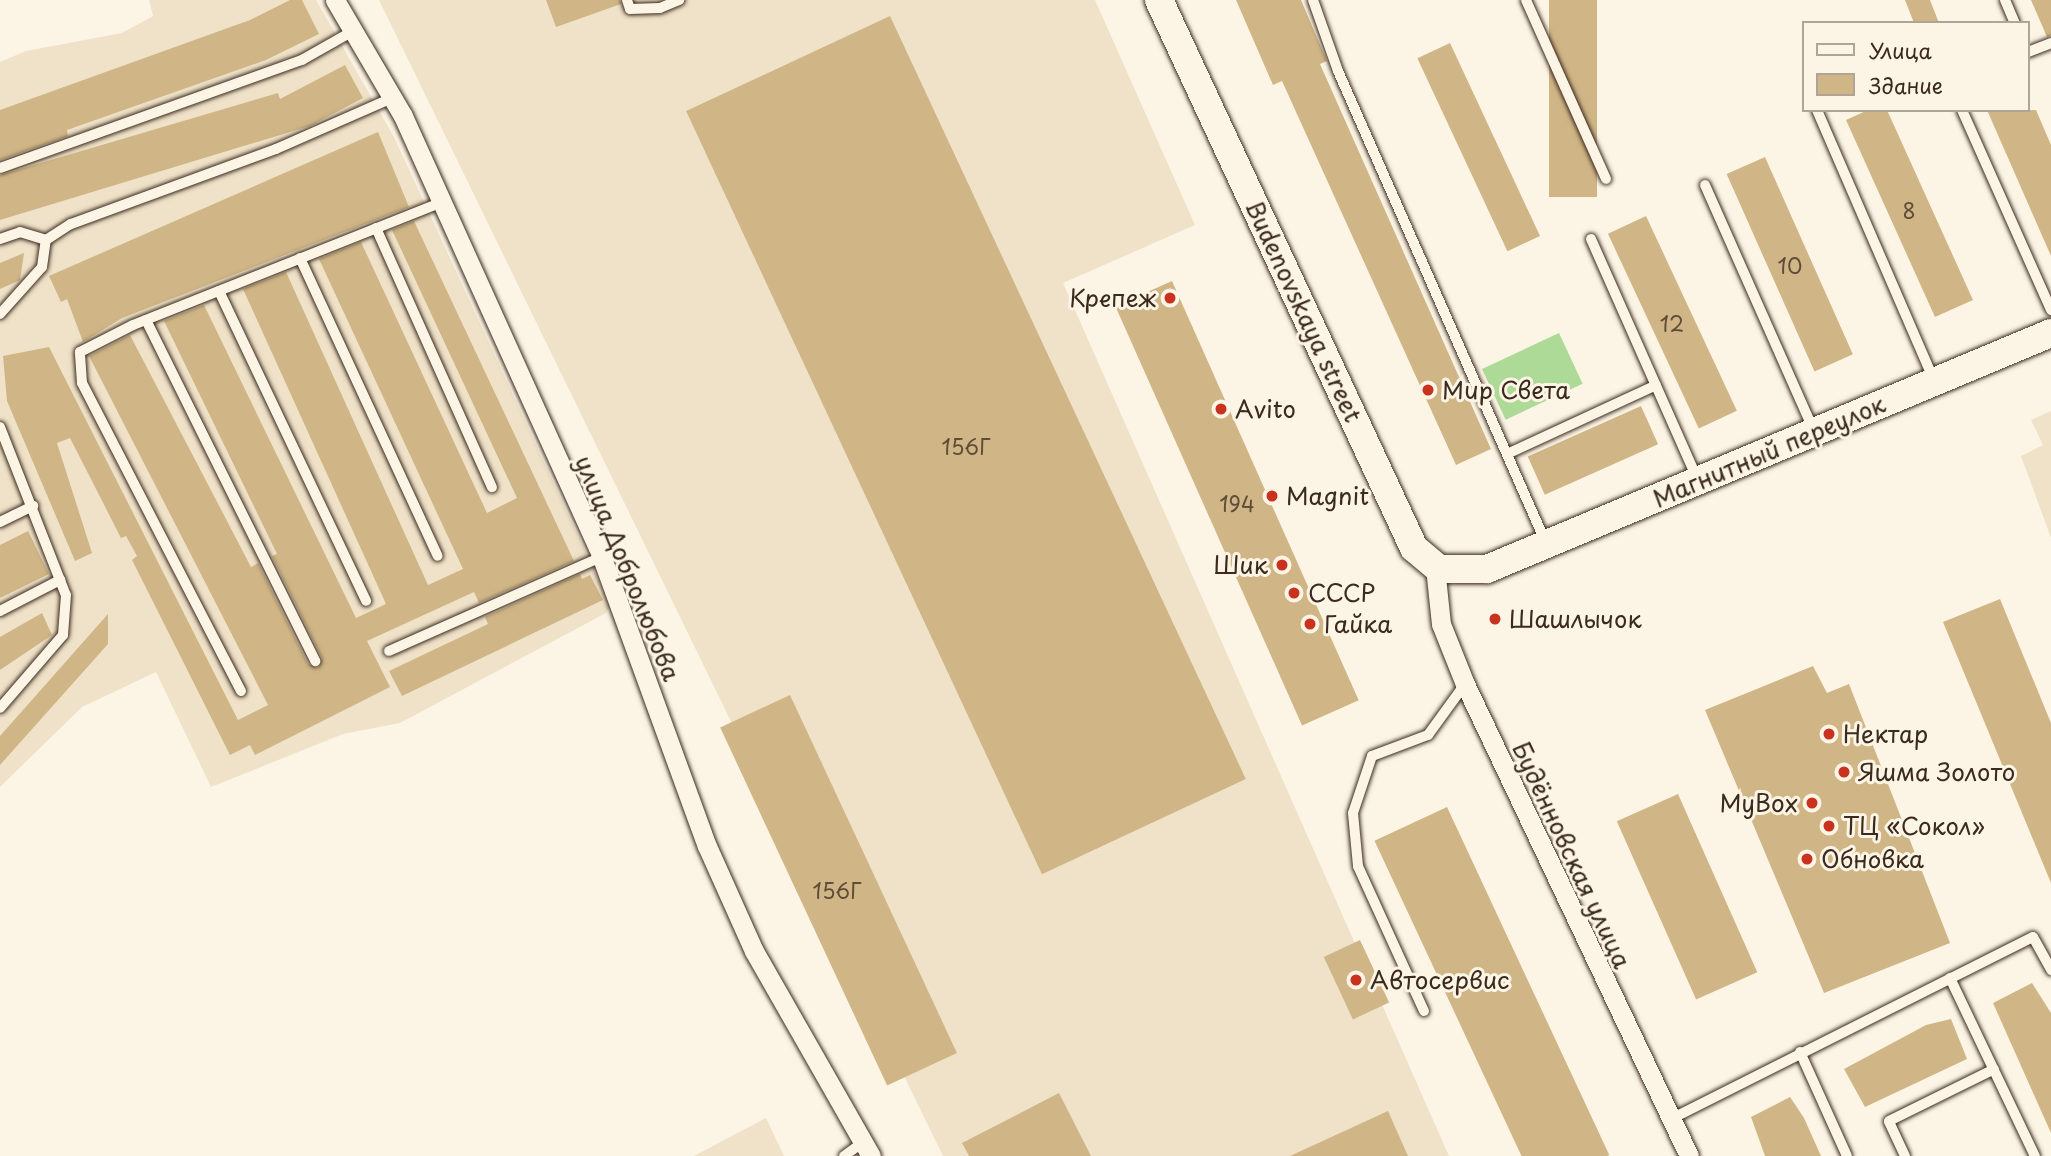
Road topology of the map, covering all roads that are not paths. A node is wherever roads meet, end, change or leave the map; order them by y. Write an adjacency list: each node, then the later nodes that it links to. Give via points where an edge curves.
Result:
1 (335, 0): 9 (street, улица Добролюбова)
2 (626, 0): 3 (lane, via 630,9 660,8)
3 (679, 0)
4 (1159, 0): 41 (main road, Budenovskaya street, via 1414,548)
5 (1313, 0): 33 (lane, via 1338,72)
6 (1526, 0): 16 (lane)
7 (2005, 0): 8 (lane)
8 (2014, 21)
9 (353, 31): 12 (street, улица Добролюбова); 15 (lane, via 302,60)
10 (2051, 43): 11 (lane)
11 (2030, 51)
12 (392, 98): 18 (street, улица Добролюбова); 22 (lane, via 276,149 71,223)
13 (1818, 112): 29 (lane)
14 (1963, 112): 25 (lane)
15 (0, 168)
16 (1606, 179)
17 (1705, 185): 32 (lane)
18 (442, 202): 19 (lane); 40 (street, улица Добролюбова)
19 (376, 228): 23 (lane); 35 (lane)
20 (0, 239): 22 (lane, via 20,232)
21 (1591, 239): 30 (lane)
22 (46, 240): 26 (lane, via 42,267)
23 (300, 258): 24 (lane); 39 (lane)
24 (219, 291): 27 (lane); 43 (lane)
25 (2051, 310)
26 (0, 314)
27 (146, 320): 46 (lane); 48 (lane, via 87,346 80,352 78,373)
28 (2051, 332): 29 (main road, Магнитный переулок)
29 (1934, 382): 32 (main road, Магнитный переулок)
30 (1656, 385): 33 (lane); 34 (lane)
31 (1, 430): 36 (lane)
32 (1815, 431): 34 (main road, Магнитный переулок)
33 (1507, 453): 38 (lane)
34 (1698, 480): 38 (main road, Магнитный переулок)
35 (492, 487)
36 (33, 506): 37 (lane); 42 (lane)
37 (0, 522)
38 (1547, 544): 41 (main road, Магнитный переулок, via 1487,569 1457,573)
39 (438, 556)
40 (601, 558): 45 (lane); 56 (street, улица Добролюбова, via 707,846 754,951)
41 (1435, 566): 47 (street, Будённовская улица, via 1441,624)
42 (60, 580): 44 (lane); 49 (lane, via 66,595 63,635)
43 (366, 601)
44 (0, 611)
45 (389, 651)
46 (315, 661)
47 (1465, 684): 52 (lane, via 1428,735 1372,756 1353,813 1358,866); 55 (street, Будённовская улица)
48 (241, 691)
49 (0, 708)
50 (2051, 970): 51 (lane, via 2033,937)
51 (1950, 978): 53 (lane); 54 (lane)
52 (1424, 1011)
53 (1800, 1052): 55 (lane); 59 (lane)
54 (1994, 1069): 60 (lane, via 1889,1121); 61 (lane)
55 (1671, 1119): 58 (street, Будённовская улица)
56 (867, 1149): 57 (lane)
57 (844, 1156)
58 (1689, 1156)
59 (1847, 1156)
60 (1905, 1156)
61 (2035, 1156)

